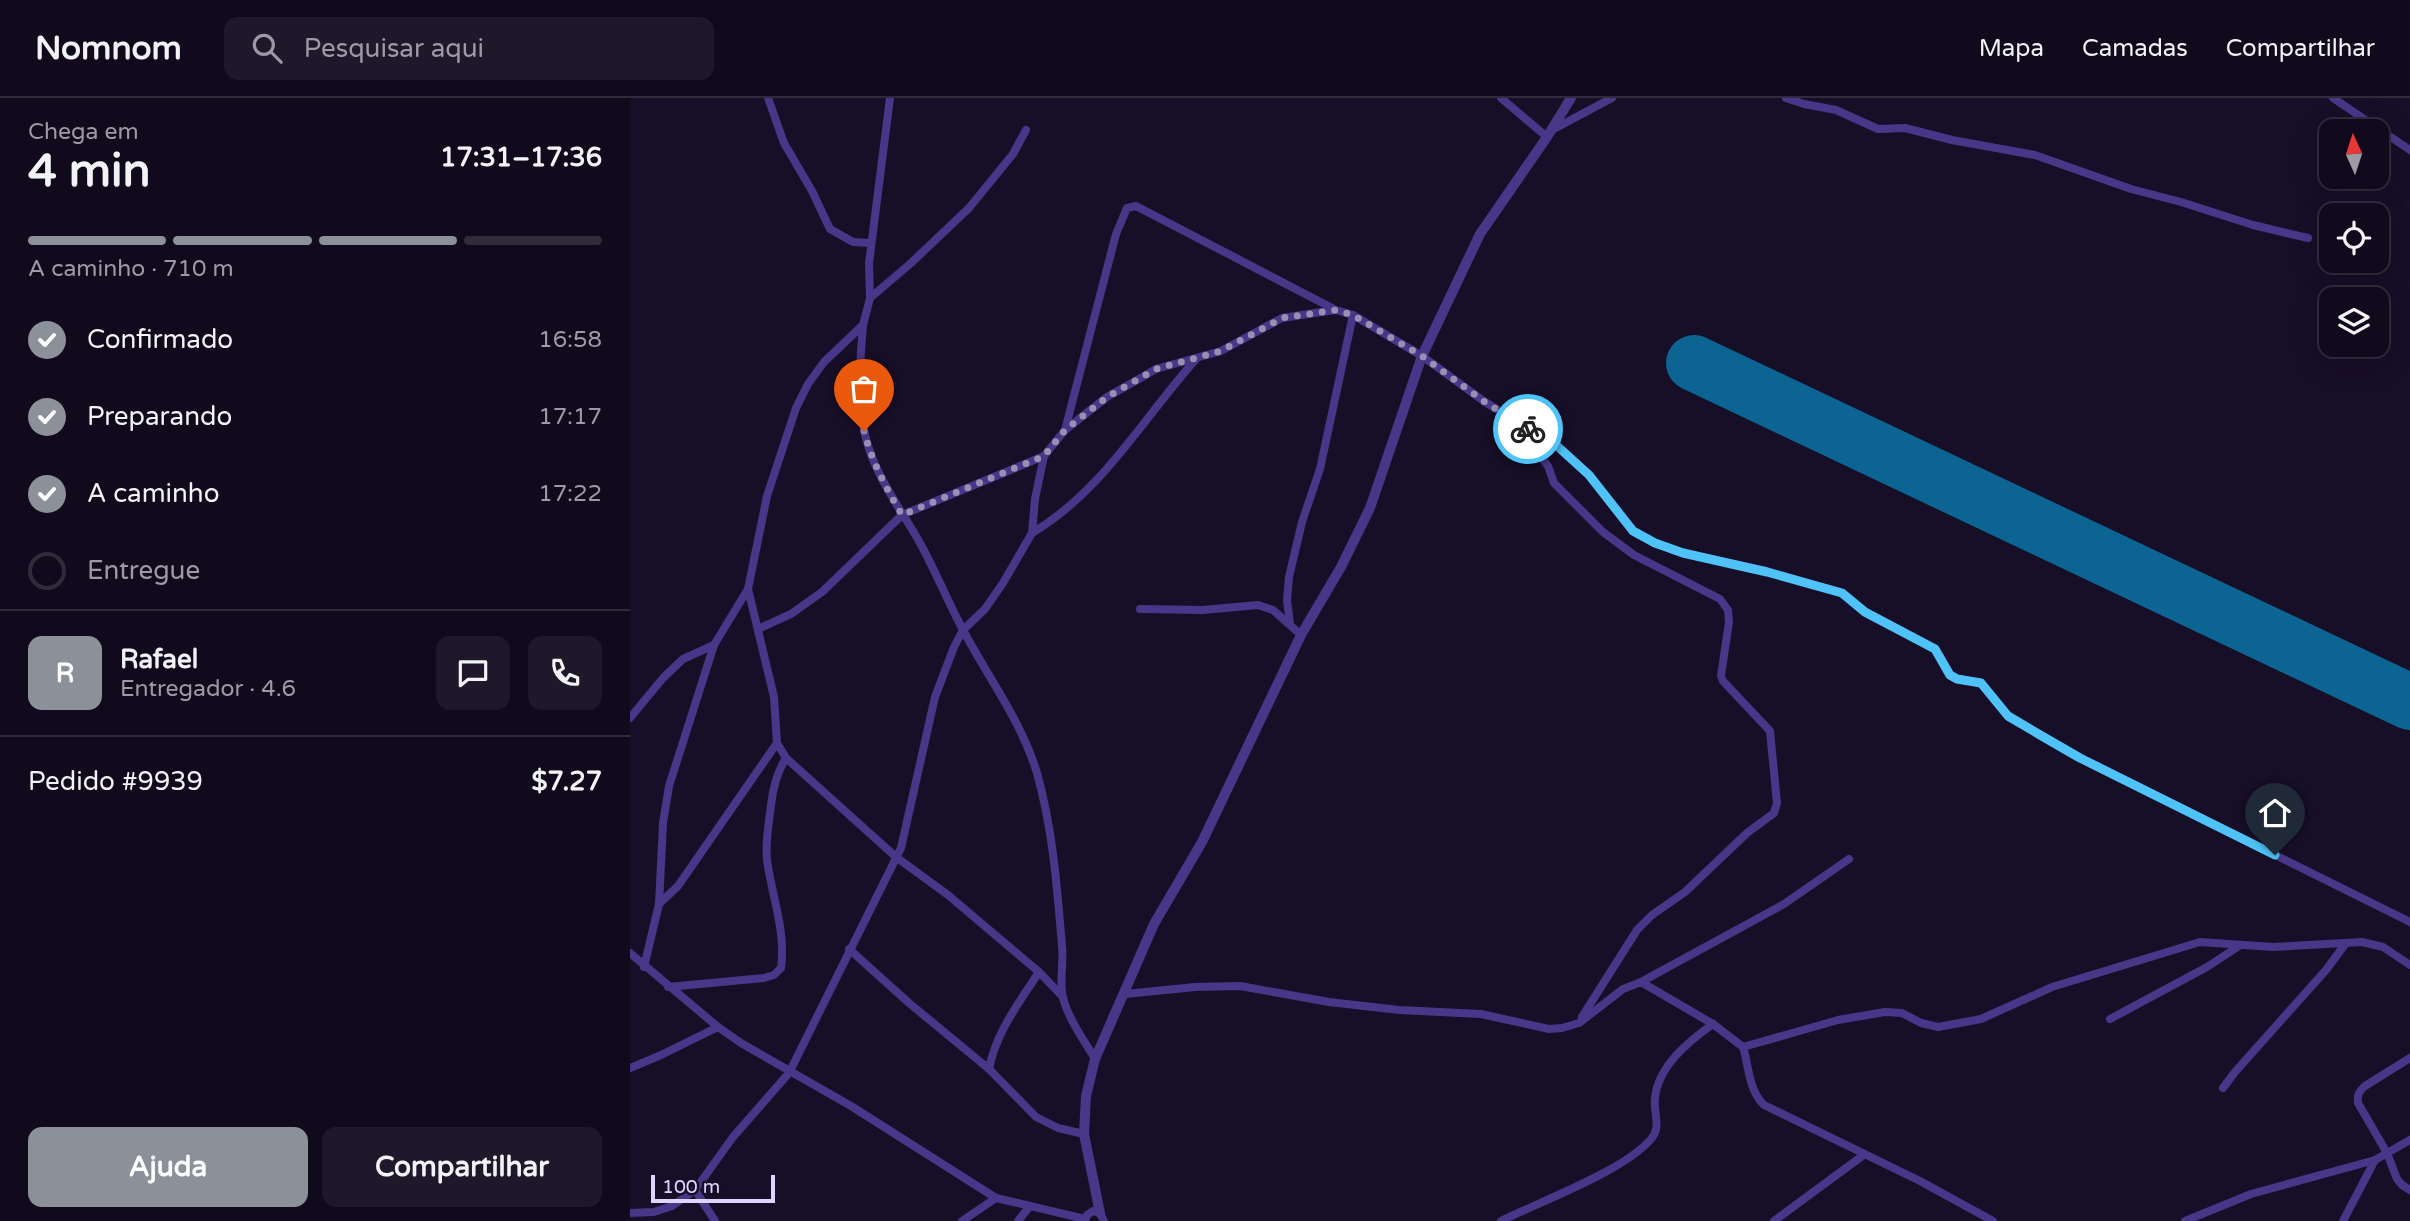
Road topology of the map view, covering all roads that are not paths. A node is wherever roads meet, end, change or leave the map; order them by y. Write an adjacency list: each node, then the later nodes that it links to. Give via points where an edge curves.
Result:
1 (768, 98): 12 (street, via 784,143 830,229 853,242)
2 (890, 98): 12 (street)
3 (1501, 98): 9 (street)
4 (1571, 98): 9 (street)
5 (1612, 98): 9 (street)
6 (1786, 98): 11 (street, via 1836,110 1878,129 1905,128 2035,155 2131,189)
7 (2333, 98): 10 (street)
8 (1026, 130): 13 (street, via 1013,154 969,208)
9 (1549, 134): 17 (street, via 1480,234)
10 (2410, 150)
11 (2308, 238)
12 (872, 243): 13 (street)
13 (870, 298): 16 (street)
14 (1336, 310): 15 (street); 18 (street, via 1282,318 1221,351); 20 (street, via 1131,205 1116,234)
15 (1353, 315): 17 (street); 26 (street, via 1320,469 1289,577)
16 (863, 325): 22 (street, via 858,381 864,431 881,480); 24 (street, via 824,362 796,408 767,496)
17 (1422, 356): 19 (street); 29 (street, via 1370,508)
18 (1198, 357): 20 (street, via 1156,369 1107,397); 23 (street, via 1080,499)
19 (1524, 427): 37 (street, via 1556,445 1589,475 1633,531 1683,553 1842,593 1865,612 1935,649 1950,675 1981,683 2008,716 2047,739); 50 (street, via 1554,483 1603,533 1633,555 1720,599 1729,622 1721,676 1772,736 1774,813 1637,930)
20 (1065, 430): 21 (street)
21 (1044, 456): 22 (street); 23 (street)
22 (902, 515): 27 (street, via 822,592 791,614); 28 (street)
23 (1032, 533): 28 (street, via 985,609)
24 (748, 589): 27 (street); 30 (street)
25 (1140, 609): 26 (street, via 1258,605)
26 (1290, 624): 29 (street)
27 (758, 629): 32 (street, via 774,697)
28 (963, 630): 34 (street, via 935,697 905,838); 48 (street, via 1019,729 1036,771 1055,864)
29 (1301, 635): 47 (street, via 1202,842 1154,924)
30 (715, 645): 31 (street, via 683,659); 36 (street, via 669,786)
31 (630, 718)
32 (777, 743): 33 (street); 36 (street, via 684,877)
33 (786, 758): 34 (street); 46 (street, via 773,789 766,841 783,938 780,968 764,978)
34 (896, 857): 40 (street); 44 (street)
35 (1849, 859): 45 (street, via 1784,904)
36 (659, 904): 43 (street)
37 (2410, 922)
38 (2346, 943): 39 (street); 42 (street, via 2383,947); 59 (street)
39 (2239, 946): 49 (street); 53 (street, via 2189,945 2052,987 1969,1022 1938,1027 1902,1013 1885,1012)
40 (849, 948): 57 (street); 58 (street)
41 (630, 953): 43 (street)
42 (2410, 965)
43 (644, 967): 46 (street)
44 (1039, 972): 48 (street); 57 (street, via 1003,1029)
45 (1641, 982): 50 (street, via 1623,989); 51 (street)
46 (668, 987): 52 (street)
47 (1125, 994): 50 (street, via 1240,986 1329,1002 1481,1014 1549,1029); 55 (street)
48 (1063, 997): 55 (street)
49 (2110, 1019)
50 (1579, 1023)
51 (1713, 1024): 53 (street); 75 (street, via 1676,1055 1658,1084 1654,1102 1657,1125 1651,1139 1622,1162)
52 (718, 1027): 56 (street); 58 (street)
53 (1743, 1047): 63 (street, via 1751,1083 1763,1105)
54 (2410, 1058): 62 (street, via 2365,1086 2357,1098)
55 (1095, 1059): 60 (street)
56 (630, 1068)
57 (989, 1069): 60 (street, via 1036,1117)
58 (789, 1073): 65 (street, via 733,1137); 67 (street, via 851,1106)
59 (2223, 1088)
60 (1084, 1134): 70 (street)
61 (2410, 1140): 62 (street)
62 (2387, 1153): 64 (street); 66 (street, via 2397,1179)
63 (1865, 1154): 76 (street); 77 (street)
64 (2375, 1160): 78 (street, via 2251,1194); 79 (street)
65 (695, 1190): 69 (street, via 663,1209); 72 (street)
66 (2410, 1190)
67 (996, 1198): 68 (street); 73 (street)
68 (1030, 1206): 71 (street); 74 (street)
69 (630, 1213)
70 (1102, 1217): 71 (street, via 1093,1211)
71 (1085, 1220)
72 (715, 1221)
73 (962, 1221)
74 (1018, 1221)
75 (1501, 1221)
76 (1774, 1221)
77 (1993, 1221)
78 (2185, 1221)
79 (2343, 1221)

